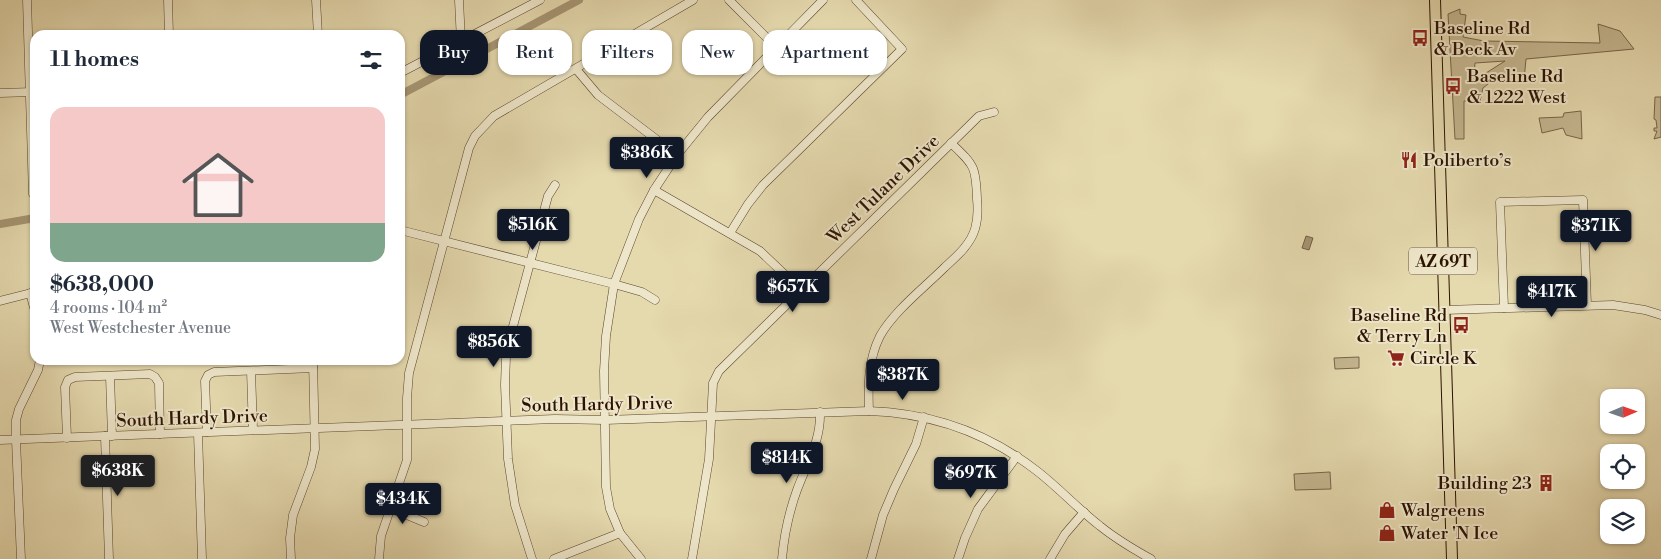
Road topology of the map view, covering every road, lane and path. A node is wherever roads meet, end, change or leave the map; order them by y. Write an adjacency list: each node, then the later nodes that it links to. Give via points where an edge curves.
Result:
1 (26, 0): 17 (street)
2 (168, 0): 11 (street)
3 (316, 0): 12 (street)
4 (459, 0): 13 (street)
5 (540, 0): 14 (street)
6 (693, 0): 21 (street)
7 (729, 0): 16 (street)
8 (823, 0): 15 (street)
9 (856, 0): 30 (street, via 902,49 763,185)
10 (1435, 0): 40 (main road, AZ 69T)
11 (169, 30)
12 (318, 30)
13 (460, 30)
14 (482, 30)
15 (794, 30)
16 (763, 34)
17 (30, 61)
18 (763, 62): 26 (street, via 708,117)
19 (420, 63): 20 (street)
20 (405, 70)
21 (576, 70): 26 (street, via 598,96); 31 (street, via 494,116 475,136)
22 (30, 92): 23 (street)
23 (0, 93)
24 (994, 112): 25 (street, West Tulane Drive, via 979,116)
25 (951, 143): 34 (street, West Tulane Drive); 47 (street, via 974,168 978,207 975,229 963,250 896,315 880,337 869,369)
26 (677, 155): 28 (street)
27 (556, 185): 32 (street, via 548,196)
28 (654, 190): 30 (street); 33 (street, via 638,219)
29 (405, 231): 31 (street)
30 (730, 232): 34 (street, via 760,251)
31 (444, 240): 32 (street); 53 (street, via 410,373)
32 (530, 262): 33 (street); 52 (street, via 506,356)
33 (614, 284): 36 (street, via 642,292); 51 (street, via 606,336)
34 (801, 290): 49 (street, West Tulane Drive, via 719,370 713,383)
35 (30, 293): 37 (street)
36 (655, 300)
37 (0, 301)
38 (1587, 305): 39 (street); 39 (street, via 1583,200 1500,202); 41 (street, via 1626,306)
39 (1504, 308): 40 (street)
40 (1444, 310): 82 (main road, AZ 69T)
41 (1661, 315)
42 (39, 365): 62 (street, via 19,409)
43 (304, 365): 45 (street)
44 (313, 365): 54 (street)
45 (251, 371): 55 (street); 56 (street, via 208,375 205,381)
46 (110, 376): 58 (street, via 150,374 155,377 159,383); 59 (street); 60 (street, via 68,380 65,387)
47 (869, 410): 48 (street, South Hardy Drive); 50 (street, South Hardy Drive)
48 (820, 412): 49 (street, South Hardy Drive); 77 (street, via 816,446 787,524)
49 (712, 416): 51 (street, South Hardy Drive); 76 (street, West Tulane Drive, via 709,459)
50 (924, 417): 63 (street, South Hardy Drive, via 975,433); 78 (street, via 916,444 883,515)
51 (605, 420): 52 (street, South Hardy Drive); 67 (street, via 606,487 610,509)
52 (506, 421): 53 (street, South Hardy Drive); 73 (street, via 515,506)
53 (408, 424): 54 (street, South Hardy Drive); 64 (street, via 407,460)
54 (315, 428): 55 (street, South Hardy Drive); 71 (street, via 311,467 293,515)
55 (252, 430): 56 (street, South Hardy Drive)
56 (208, 432): 57 (street, South Hardy Drive)
57 (198, 433): 58 (street, South Hardy Drive); 70 (street)
58 (160, 434): 59 (street, South Hardy Drive)
59 (109, 436): 60 (street, South Hardy Drive); 69 (street)
60 (67, 438): 62 (street, South Hardy Drive)
61 (0, 440): 62 (street, South Hardy Drive)
62 (16, 440): 68 (street)
63 (1017, 456): 65 (street, South Hardy Drive); 79 (street, via 978,509)
64 (390, 508): 66 (street); 72 (street, via 381,536)
65 (1084, 512): 80 (street); 81 (street, South Hardy Drive, via 1112,535)
66 (424, 522)
67 (620, 533): 74 (street); 75 (street)
68 (21, 559)
69 (109, 559)
70 (202, 559)
71 (291, 559)
72 (379, 559)
73 (532, 559)
74 (554, 559)
75 (641, 559)
76 (692, 559)
77 (782, 559)
78 (871, 559)
79 (958, 559)
80 (1050, 559)
81 (1151, 559)
82 (1452, 559)

